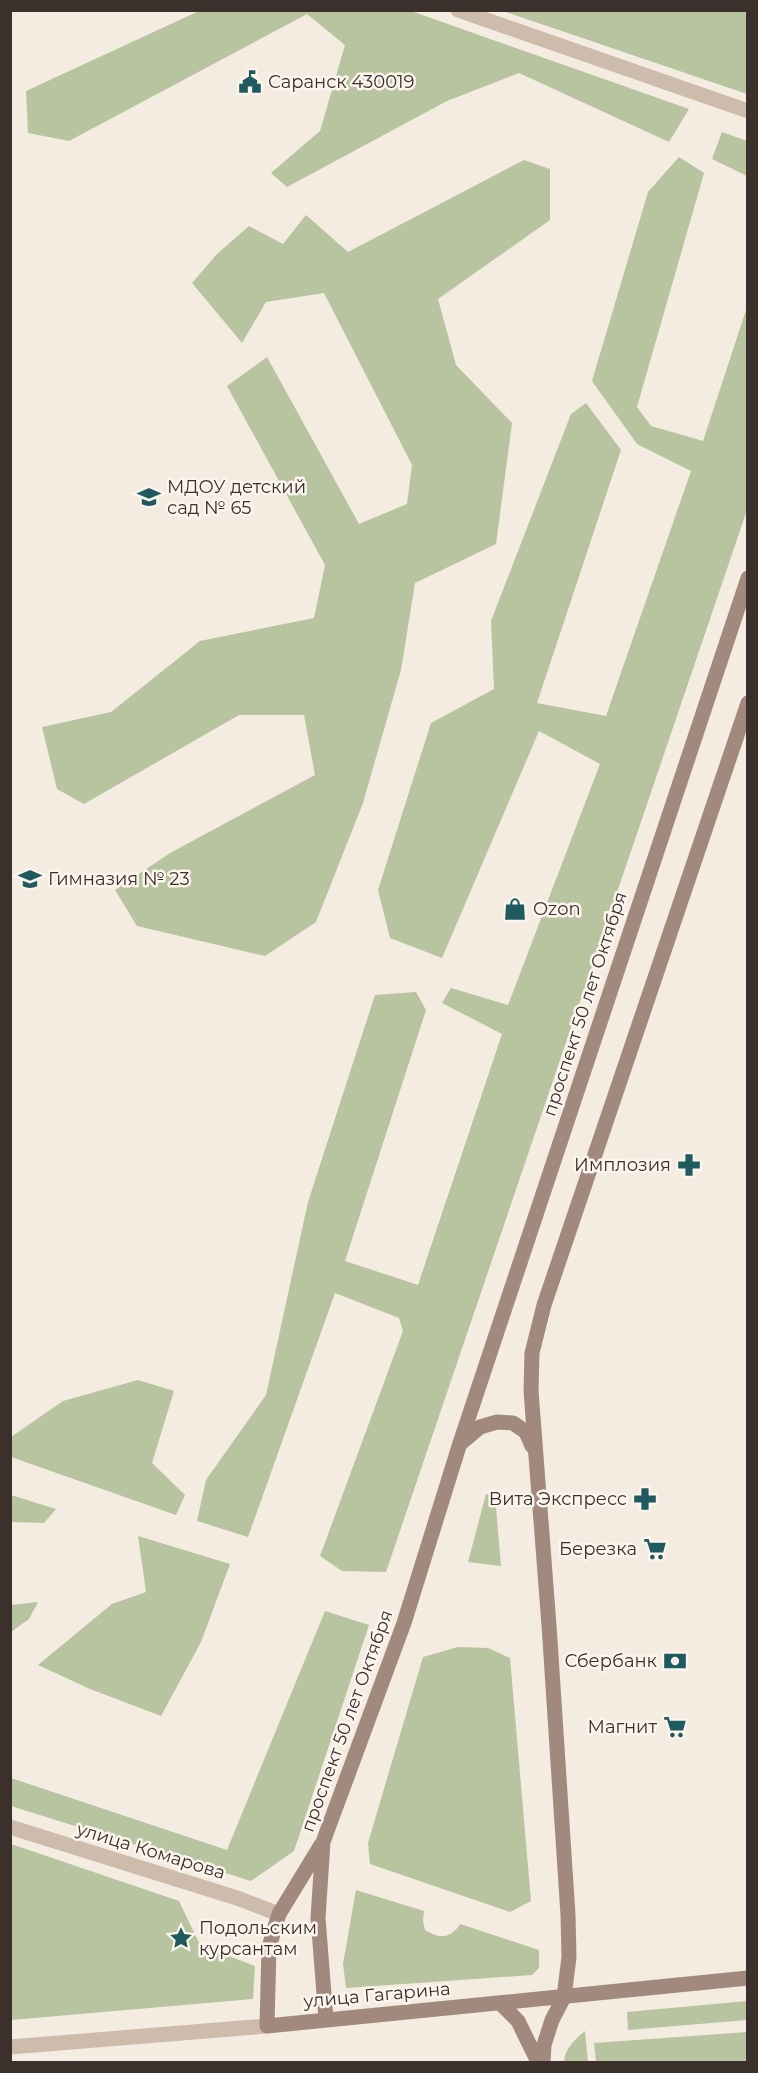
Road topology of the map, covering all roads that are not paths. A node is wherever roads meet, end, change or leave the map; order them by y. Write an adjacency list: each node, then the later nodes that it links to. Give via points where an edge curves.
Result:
1 (458, 10): 2 (street)
2 (747, 111)
3 (747, 578): 5 (main road, проспект 50 лет Октября)
4 (747, 703): 6 (main road, via 544,1305 532,1353)
5 (460, 1443): 6 (main road, via 480,1427 513,1423 526,1432); 8 (main road, проспект 50 лет Октября, via 404,1623)
6 (535, 1451): 11 (main road, via 568,1915 569,1957)
7 (10, 1827): 9 (street, улица Комарова)
8 (323, 1842): 9 (main road); 13 (main road, проспект 50 лет Октября, via 318,1918)
9 (279, 1914): 14 (main road, via 269,1947)
10 (747, 1978): 11 (main road, улица Гагарина)
11 (564, 1997): 12 (main road, улица Гагарина); 17 (main road, via 552,2020)
12 (500, 2003): 13 (main road, улица Гагарина); 16 (main road, via 518,2021)
13 (326, 2019): 14 (main road, улица Гагарина)
14 (267, 2025): 15 (street, улица Гагарина)
15 (10, 2047)
16 (538, 2062)
17 (543, 2062)

